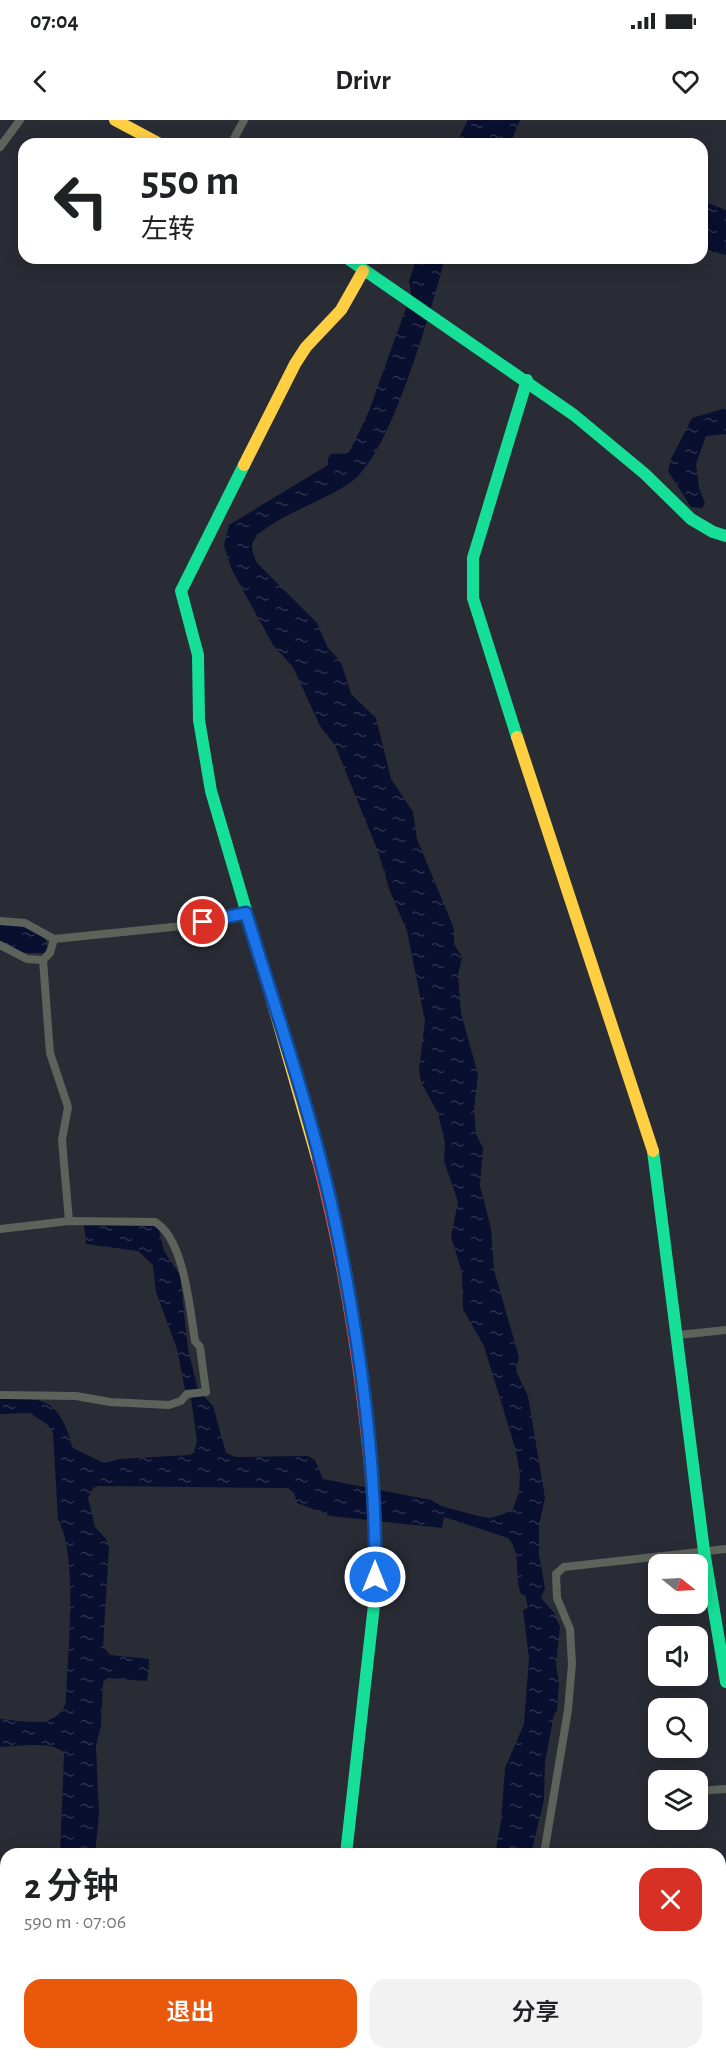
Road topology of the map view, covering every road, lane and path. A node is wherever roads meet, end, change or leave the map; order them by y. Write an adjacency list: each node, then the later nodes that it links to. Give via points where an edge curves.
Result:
1 (20, 120): 6 (street)
2 (115, 120): 4 (street)
3 (244, 120): 5 (street)
4 (149, 138)
5 (234, 138)
6 (0, 147)
7 (354, 264): 8 (street)
8 (363, 271): 9 (street); 11 (street, via 341,310 295,364 182,587 198,655 199,720 207,773)
9 (527, 380): 10 (street, via 630,461 693,522); 19 (street, via 473,558 473,598 580,937 648,1131 657,1170)
10 (726, 536)
11 (246, 913): 13 (street, via 182,926); 27 (street, via 306,1110 336,1229 368,1426 375,1530 373,1616)
12 (0, 921): 13 (street, via 25,923)
13 (54, 939): 15 (street, via 50,954)
14 (0, 945): 15 (street, via 27,958)
15 (43, 960): 16 (street, via 50,1053 67,1100 62,1140)
16 (69, 1221): 17 (street); 20 (street, via 155,1222 169,1232 178,1254 195,1341 200,1347 206,1392 187,1394 169,1405 76,1396)
17 (0, 1230)
18 (726, 1330): 19 (street)
19 (678, 1335): 22 (street)
20 (0, 1395)
21 (726, 1549): 22 (street)
22 (704, 1551): 23 (street); 28 (street, via 564,1567 556,1574 557,1598 570,1629 572,1664)
23 (720, 1622): 24 (street)
24 (726, 1682)
25 (726, 1789): 26 (street)
26 (708, 1790)
27 (347, 1848)
28 (545, 1848)

